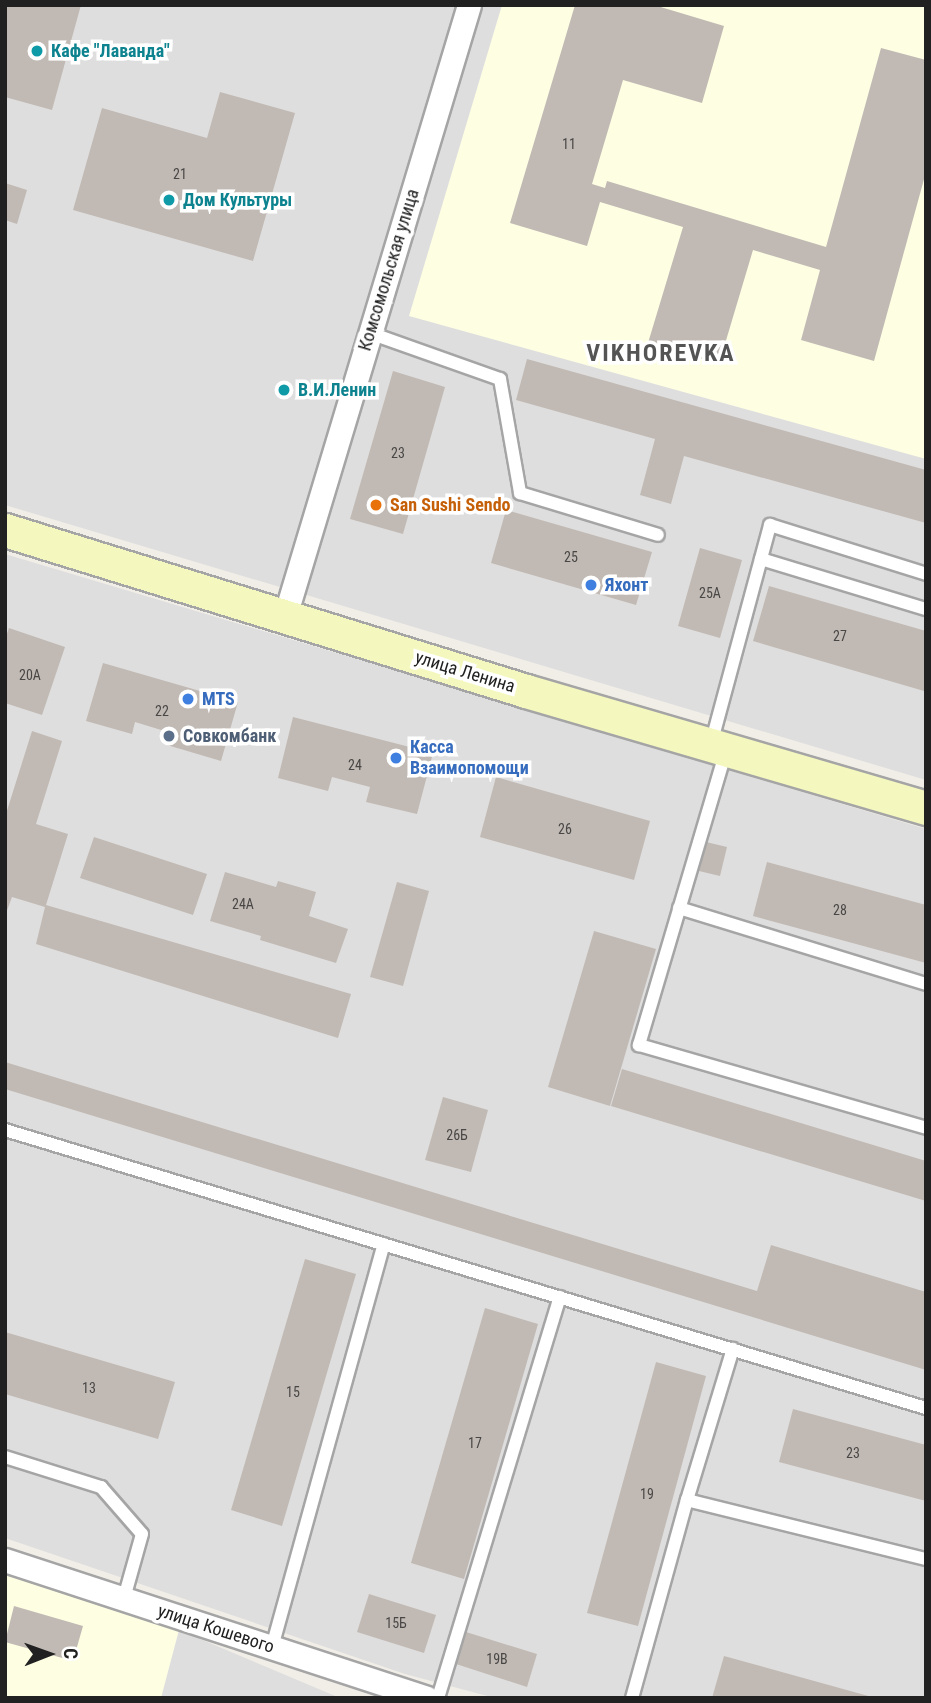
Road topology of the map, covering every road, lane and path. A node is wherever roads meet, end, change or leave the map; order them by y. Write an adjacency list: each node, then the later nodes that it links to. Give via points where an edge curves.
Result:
1 (469, 5): 2 (street, Комсомольская улица)
2 (370, 332): 4 (lane, via 500,379 520,493); 8 (street, Комсомольская улица)
3 (5, 530): 8 (street, улица Ленина)
4 (658, 535)
5 (761, 559): 6 (lane, via 770,525); 7 (lane); 9 (lane)
6 (926, 574)
7 (926, 610)
8 (285, 616): 9 (street, улица Ленина)
9 (719, 747): 10 (street, улица Ленина); 11 (lane)
10 (926, 808)
11 (679, 908): 12 (lane); 13 (lane, via 639,1045)
12 (926, 984)
13 (926, 1128)
14 (5, 1129): 15 (lane)
15 (384, 1244): 16 (lane); 24 (lane)
16 (559, 1297): 17 (lane); 27 (lane)
17 (733, 1349): 18 (lane); 20 (lane)
18 (926, 1408)
19 (5, 1457): 23 (lane, via 101,1487 142,1534)
20 (687, 1500): 21 (lane); 28 (lane)
21 (926, 1559)
22 (5, 1560): 23 (street, улица Кошевого)
23 (124, 1598): 24 (street, улица Кошевого)
24 (272, 1647): 25 (street, улица Кошевого)
25 (384, 1691): 26 (street, улица Кошевого)
26 (426, 1698)
27 (438, 1698)
28 (632, 1698)

